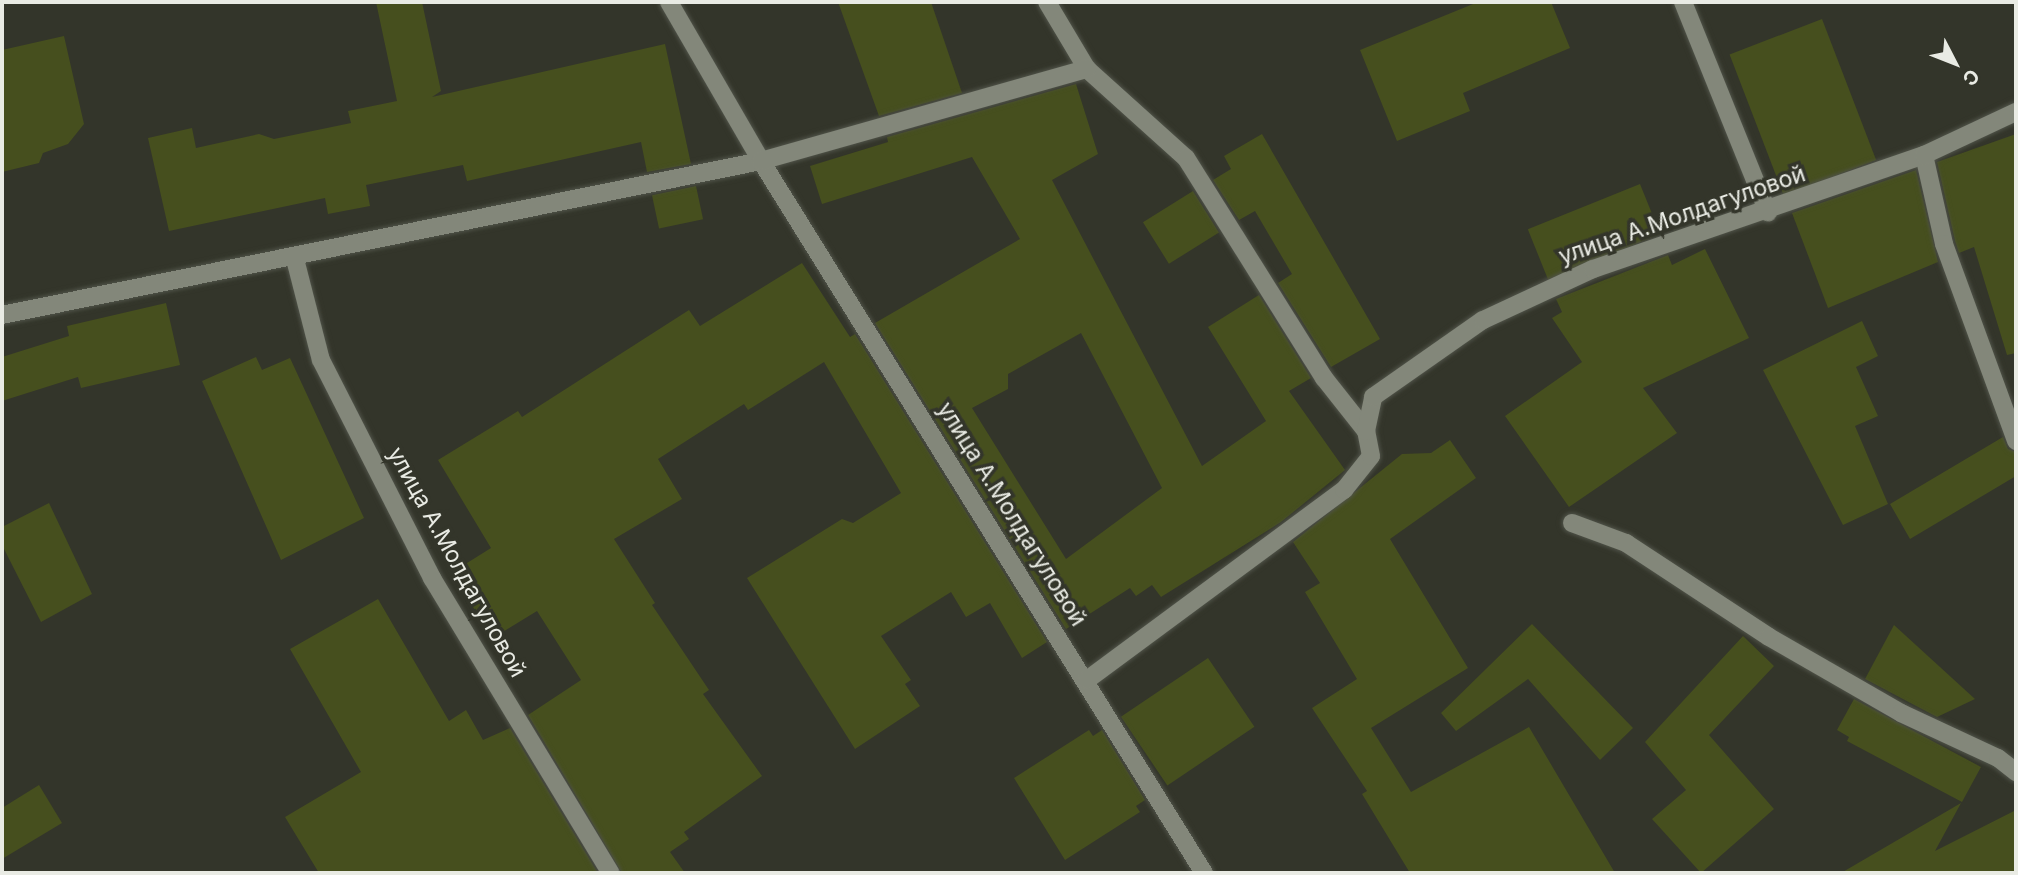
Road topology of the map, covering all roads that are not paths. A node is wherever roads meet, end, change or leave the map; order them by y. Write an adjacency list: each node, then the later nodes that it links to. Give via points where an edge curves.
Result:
1 (669, 2): 7 (street, улица А.Молдагуловой)
2 (1047, 2): 4 (street)
3 (1683, 2): 8 (street)
4 (1087, 69): 7 (street); 11 (street, via 1186,158 1324,378)
5 (2016, 112): 6 (street, улица А.Молдагуловой)
6 (1924, 155): 8 (street, улица А.Молдагуловой); 12 (street, via 1944,244)
7 (761, 161): 9 (street); 14 (street, улица А.Молдагуловой)
8 (1768, 212): 11 (street, улица А.Молдагуловой, via 1593,269 1483,320 1398,375 1373,397)
9 (295, 259): 10 (street); 16 (street, улица А.Молдагуловой, via 321,360 426,565)
10 (2, 315)
11 (1366, 431): 14 (street, улица А.Молдагуловой, via 1371,456 1344,490)
12 (2016, 442)
13 (1573, 523): 15 (street, via 1626,543 1769,637 1900,713 1998,758)
14 (1087, 680): 17 (street, улица А.Молдагуловой)
15 (2016, 772)
16 (611, 873)
17 (1204, 873)

